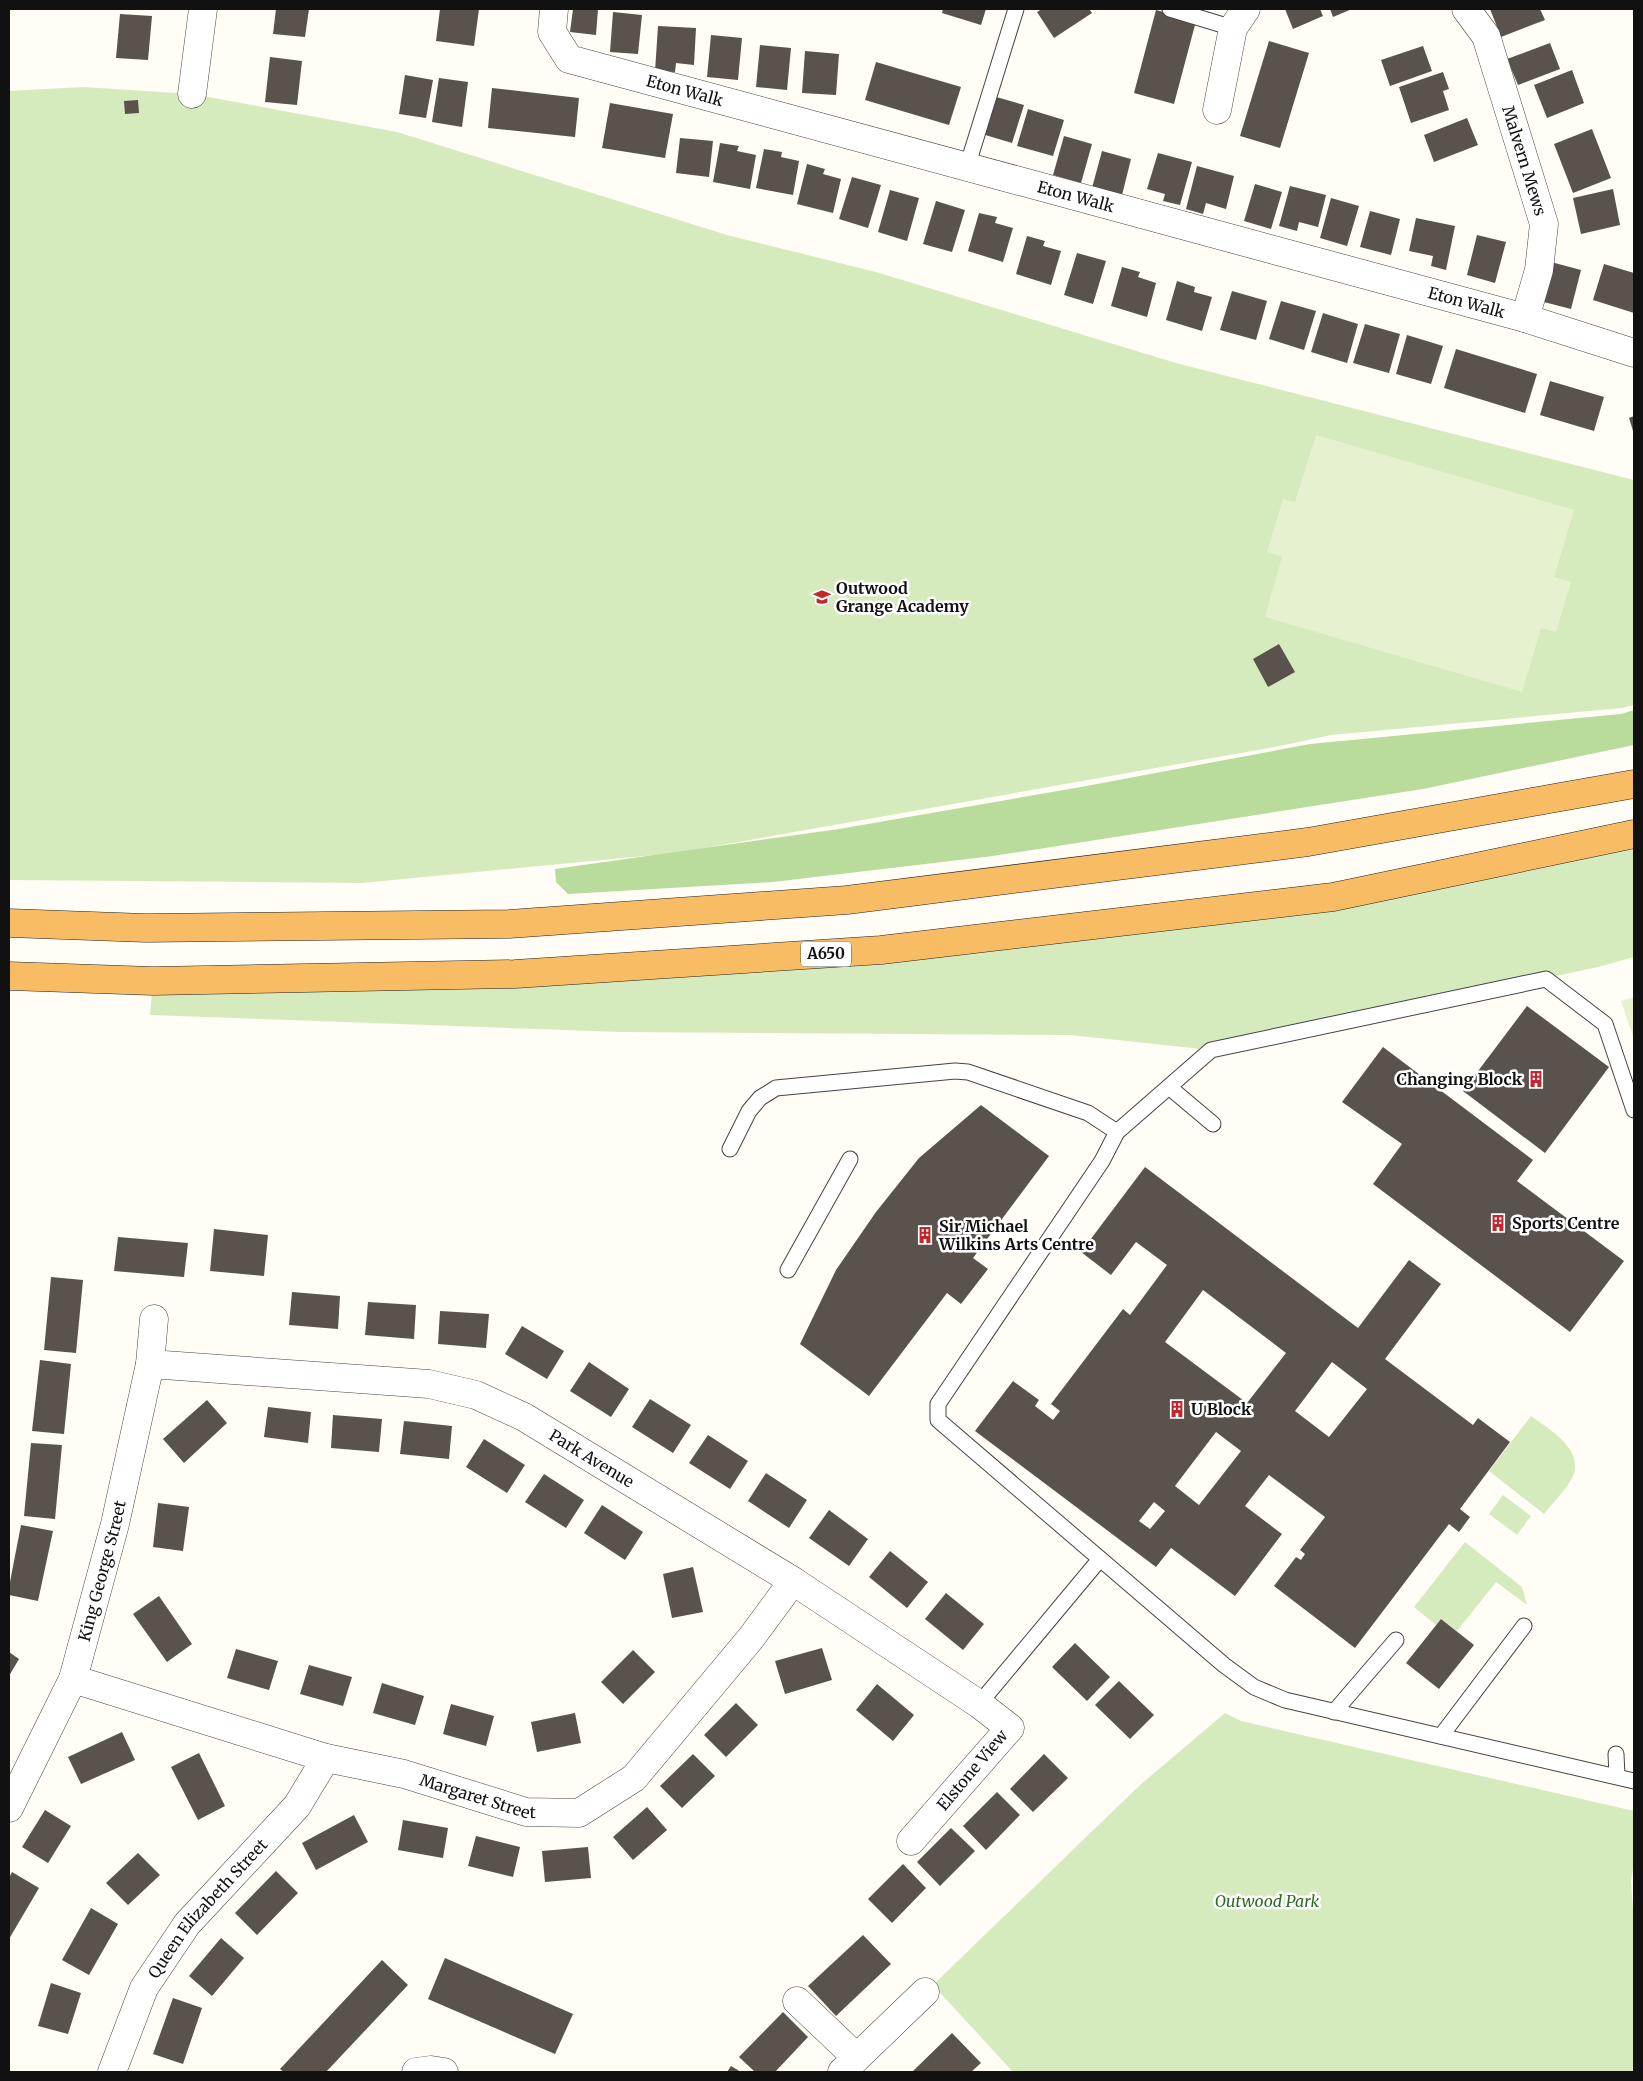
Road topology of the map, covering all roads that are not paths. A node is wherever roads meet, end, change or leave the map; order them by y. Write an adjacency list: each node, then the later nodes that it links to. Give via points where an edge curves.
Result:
1 (203, 9): 7 (street)
2 (554, 9): 9 (street, Eton Walk, via 552,32 569,59)
3 (1016, 9): 9 (lane)
4 (1170, 9): 6 (lane)
5 (1466, 9): 10 (street, Malvern Mews, via 1486,36 1544,224 1539,270)
6 (1240, 18): 8 (street)
7 (192, 94)
8 (1216, 110)
9 (967, 167): 10 (street, Eton Walk)
10 (1525, 318): 11 (street, Eton Walk)
11 (1634, 353)
12 (1634, 784): 14 (highway, via 1308,842 847,900 508,924 146,928)
13 (1634, 834): 15 (highway, A650, via 1333,897 881,950 515,974 153,980)
14 (9, 923)
15 (9, 976)
16 (1169, 1086): 17 (lane, via 1211,1050 1546,978 1604,1024); 18 (lane); 19 (lane)
17 (1634, 1110)
18 (1213, 1124)
19 (1117, 1132): 20 (lane, via 1088,1113 968,1072 955,1071 776,1088 754,1104); 25 (lane, via 1102,1161 938,1404 938,1420)
20 (730, 1149)
21 (850, 1159): 22 (lane, via 819,1198)
22 (788, 1270)
23 (154, 1319): 24 (street, King George Street)
24 (150, 1364): 26 (street, Park Avenue, via 429,1384 476,1395 524,1417); 29 (street, King George Street, via 115,1524)
25 (1100, 1559): 30 (lane); 31 (lane, via 1254,1688 1285,1700)
26 (793, 1581): 30 (street, Park Avenue); 34 (street, Margaret Street, via 752,1638 634,1778 579,1812 526,1812 404,1774)
27 (1524, 1626): 32 (lane)
28 (1396, 1640): 31 (lane)
29 (73, 1680): 34 (street, Margaret Street); 37 (street, King George Street)
30 (979, 1704): 38 (street, Elstone View, via 1010,1728)
31 (1334, 1712): 32 (lane)
32 (1441, 1736): 35 (lane)
33 (1616, 1754): 35 (lane)
34 (326, 1758): 42 (street, Queen Elizabeth Street, via 297,1806 187,1924 144,1988)
35 (1618, 1776): 36 (lane)
36 (1634, 1781)
37 (9, 1808)
38 (911, 1841)
39 (925, 1992): 41 (street)
40 (797, 2001): 41 (street)
41 (849, 2065)
42 (112, 2072)
43 (416, 2072): 44 (street)
44 (444, 2072)

